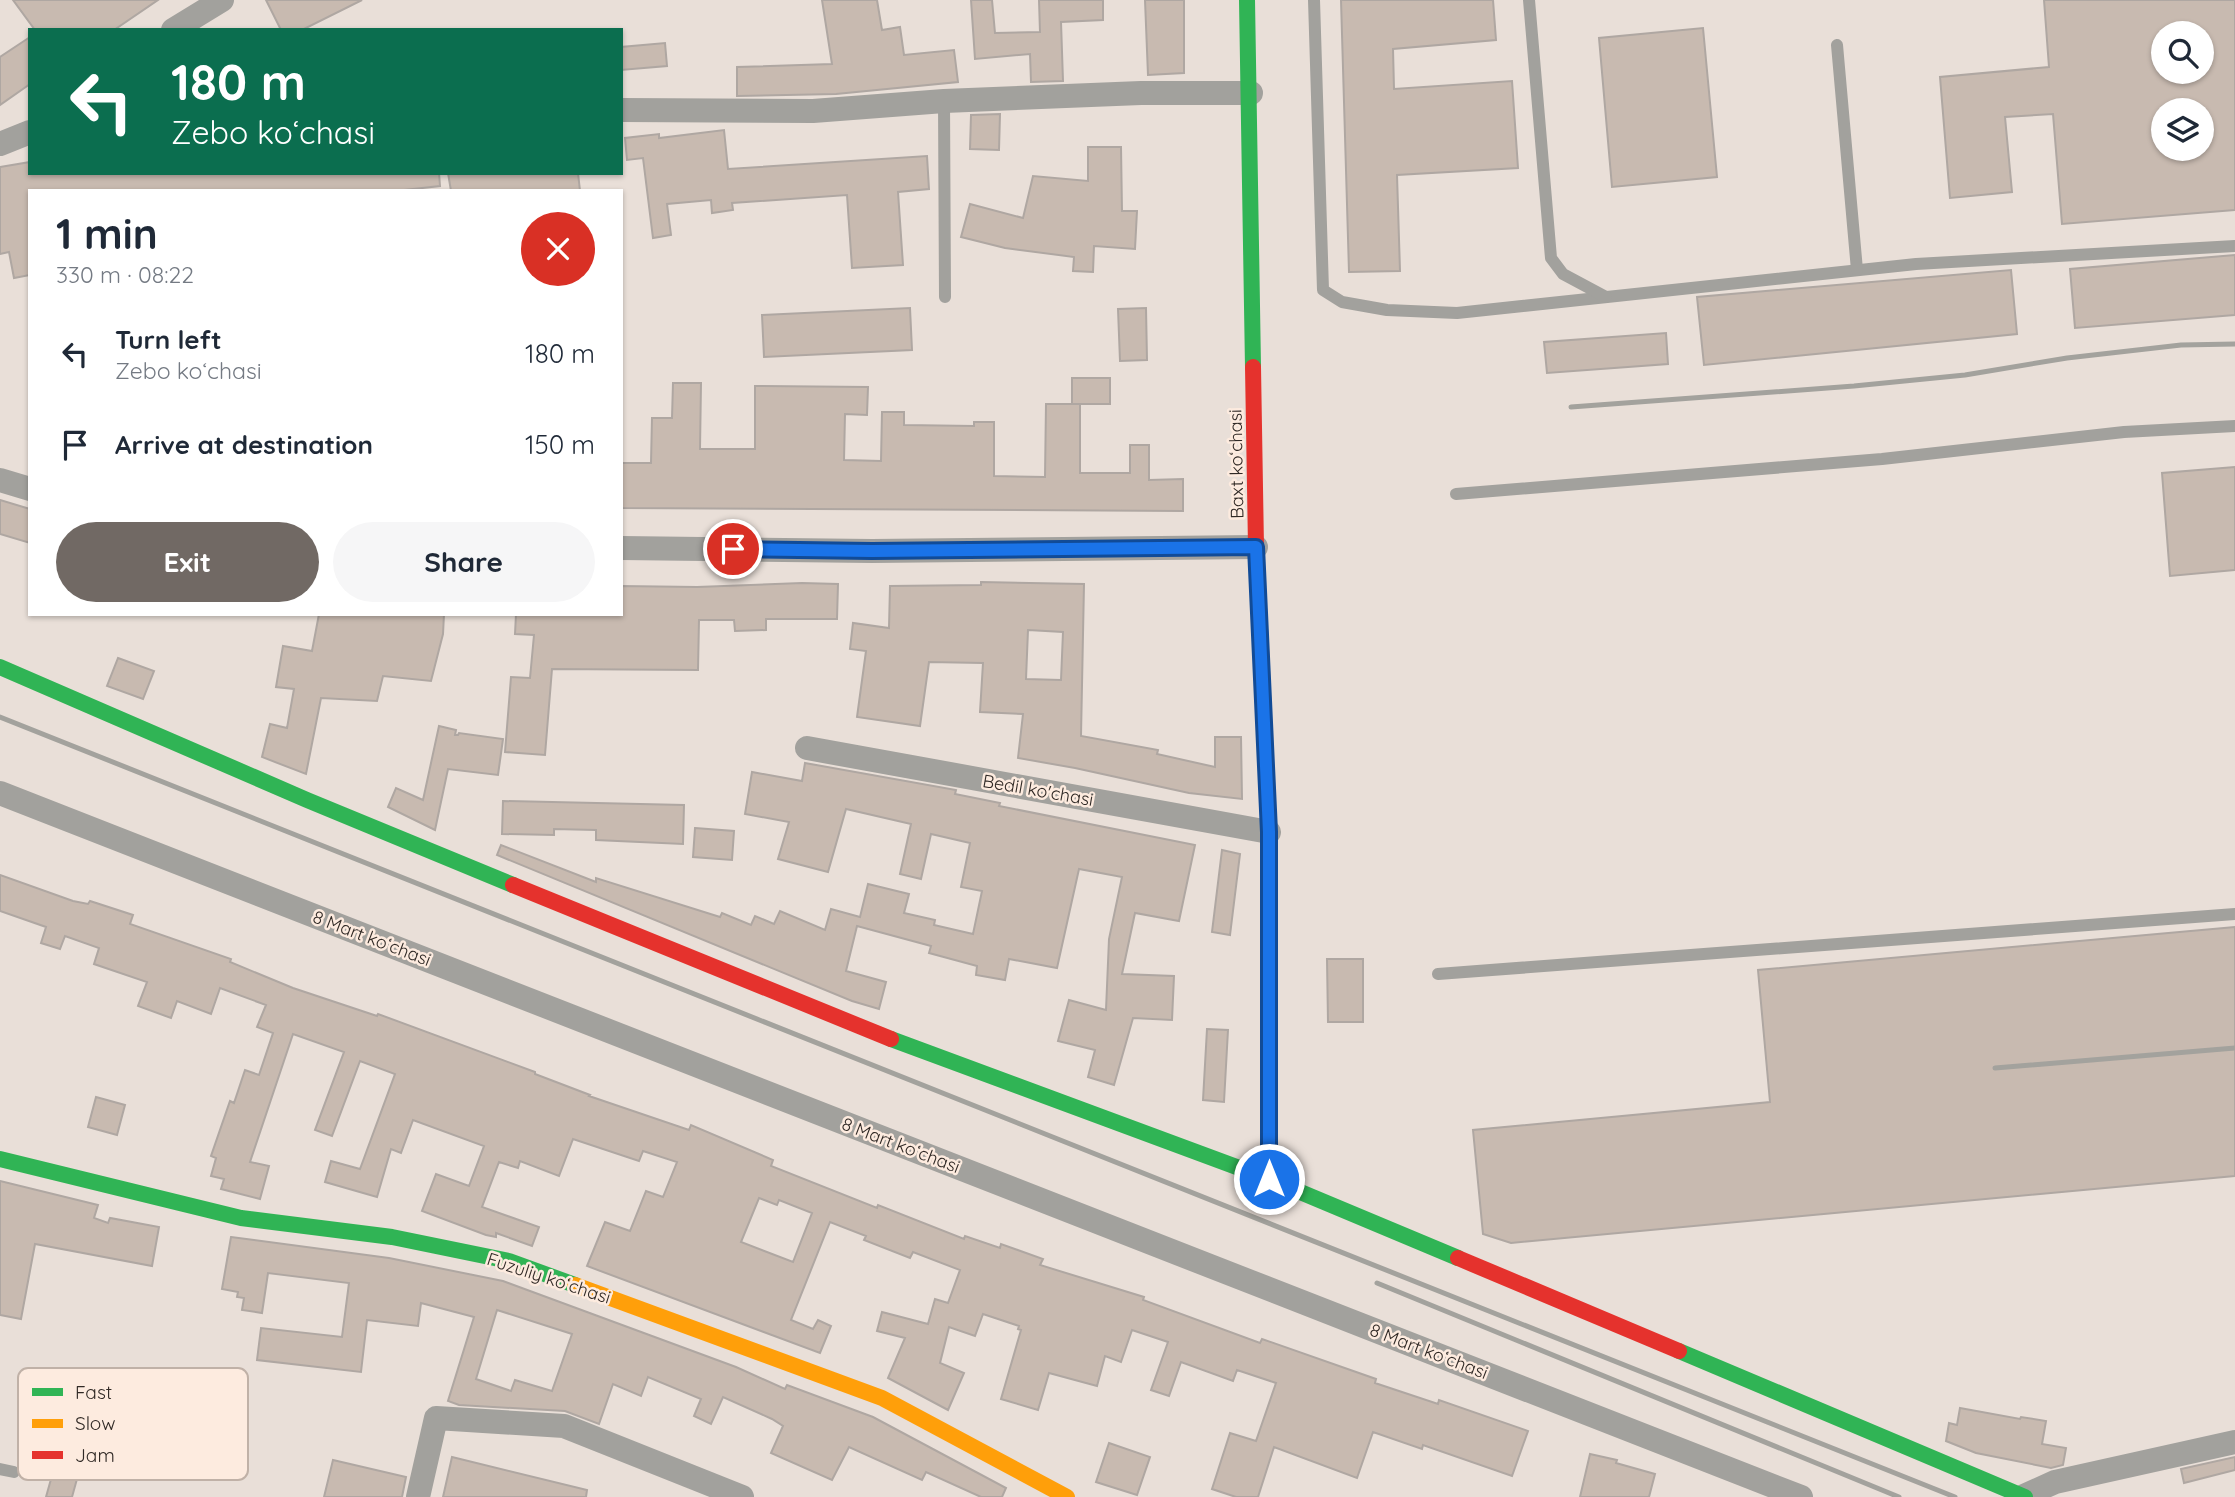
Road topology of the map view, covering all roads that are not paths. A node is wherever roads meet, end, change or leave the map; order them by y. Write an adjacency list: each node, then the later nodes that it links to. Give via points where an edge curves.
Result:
1 (222, 0): 5 (street)
2 (1247, 0): 7 (street, Baxt koʻchasi)
3 (1314, 0): 15 (lane, via 1323,290 1342,302 1387,310 1457,313)
4 (1529, 0): 15 (lane, via 1551,258 1563,274)
5 (176, 28)
6 (1837, 45): 13 (lane)
7 (1251, 93): 8 (street); 20 (street, Baxt koʻchasi)
8 (944, 101): 9 (street, via 813,111); 14 (lane)
9 (623, 110)
10 (28, 133): 11 (street)
11 (0, 145)
12 (2235, 246): 13 (lane)
13 (1857, 270): 15 (lane)
14 (945, 297)
15 (1606, 297)
16 (2235, 426): 19 (lane, via 2124,432 1882,459)
17 (0, 480): 18 (street)
18 (28, 488)
19 (1456, 494)
20 (1256, 547): 21 (street); 25 (street, Baxt koʻchasi)
21 (623, 548)
22 (0, 667): 29 (street, via 307,800 854,1025)
23 (807, 748): 25 (street, Bedil ko'chasi)
24 (0, 793): 36 (street, 8 Mart koʻchasi)
25 (1269, 832): 29 (street, Baxt koʻchasi)
26 (2235, 915): 27 (lane)
27 (1438, 974)
28 (0, 1158): 35 (street, Fuzuliy koʻchasi, via 241,1218 393,1237 509,1261 882,1398)
29 (1269, 1179): 37 (street)
30 (2235, 1443): 37 (street, via 2055,1482)
31 (0, 1469): 32 (lane)
32 (15, 1472)
33 (733, 1495): 34 (street, via 564,1426 436,1419)
34 (418, 1497)
35 (1067, 1497)
36 (1801, 1497)
37 (2024, 1497)

